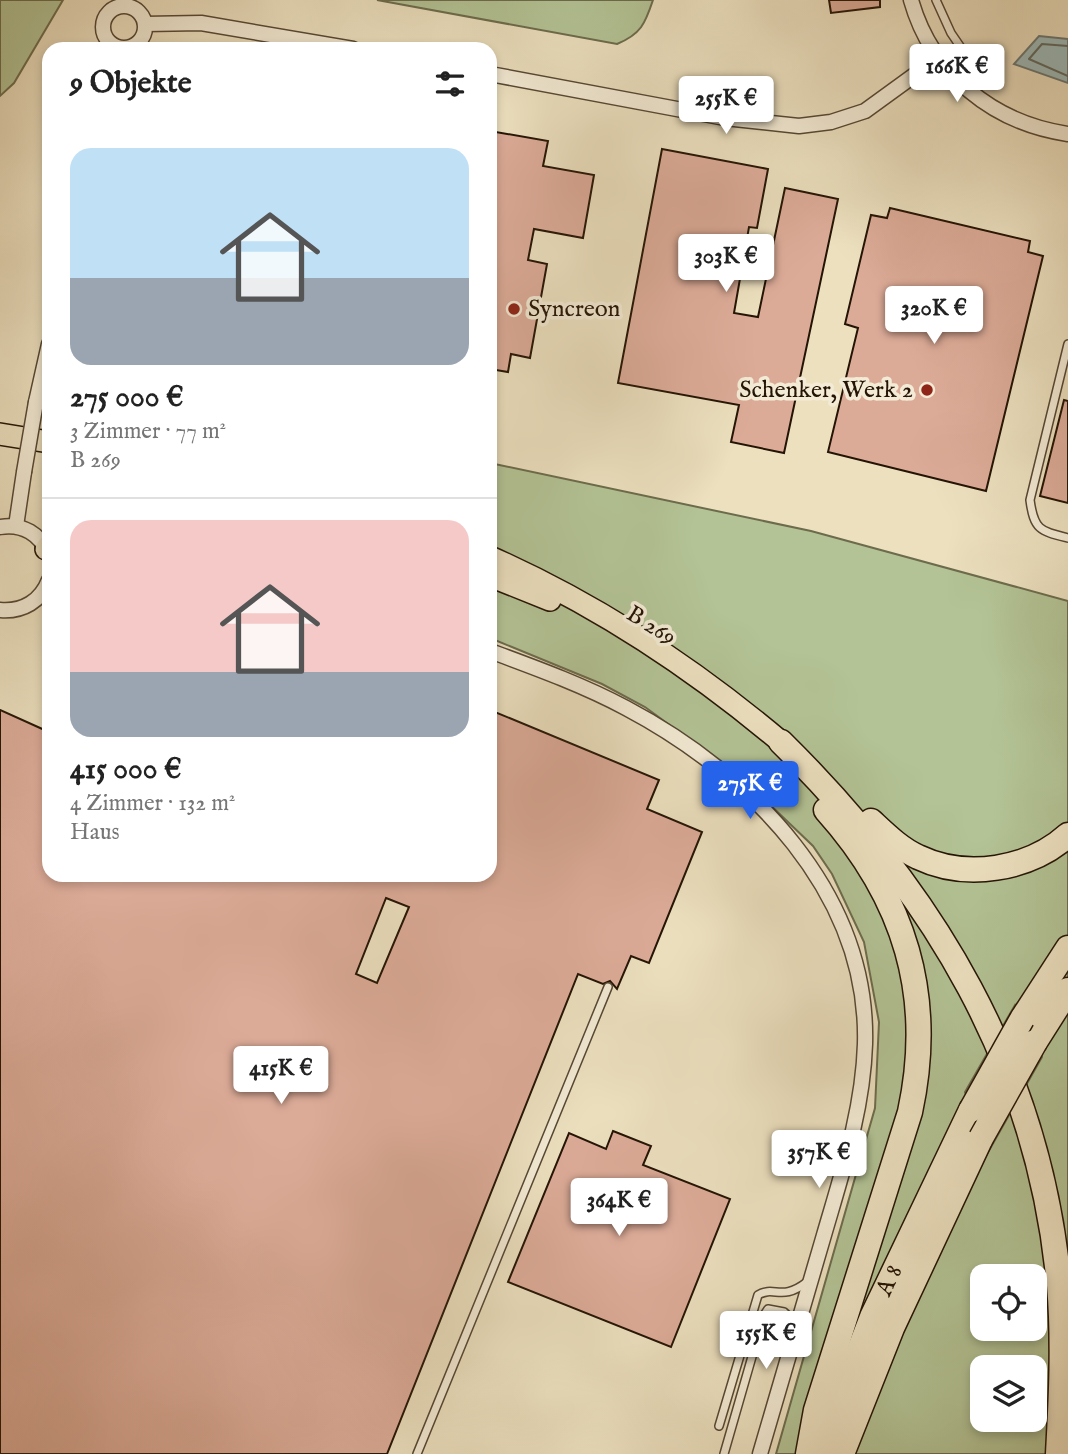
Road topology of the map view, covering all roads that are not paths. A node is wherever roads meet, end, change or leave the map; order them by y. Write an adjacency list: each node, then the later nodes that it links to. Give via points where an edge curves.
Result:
1 (911, 0): 9 (street)
2 (936, 0): 8 (lane)
3 (109, 5): 4 (street, via 131,6); 5 (street, via 102,26)
4 (145, 24): 6 (street); 7 (street, via 201,23)
5 (107, 42)
6 (138, 42)
7 (312, 42)
8 (967, 55)
9 (938, 58): 10 (street, via 866,111 799,126 725,118); 11 (street, via 955,79 998,112)
10 (497, 75)
11 (1068, 134)
12 (1068, 344): 18 (lane, via 1030,500 1033,520 1043,532)
13 (42, 375): 16 (street, bridge)
14 (0, 432): 15 (main road)
15 (42, 439)
16 (16, 526): 17 (street); 19 (street, via 28,530)
17 (0, 527)
18 (1068, 538)
19 (42, 544)
20 (497, 554): 25 (main road)
21 (497, 561): 25 (main road)
22 (497, 571): 25 (main road, B 269 / B 269)
23 (497, 578): 25 (main road)
24 (42, 592): 26 (street, via 22,608)
25 (577, 606): 28 (main road, B 269 / B 269)
26 (0, 611)
27 (497, 654): 33 (street, via 593,692 693,750 780,827 806,857 834,904 856,968 865,1043 860,1097 848,1150)
28 (776, 746): 29 (highway, via 897,843 917,857 943,866 969,870 1004,866 1031,857); 39 (highway, via 879,881 908,952 919,1015 918,1073 910,1112 816,1410); 42 (highway, via 912,910 962,992 996,1060 1015,1113 1041,1226 1051,1340); 43 (highway, via 844,806 921,905 971,987 1005,1056 1024,1110 1051,1225 1061,1339)
29 (1068, 835)
30 (1068, 948): 40 (highway, A 8 / A 8, bridge, via 971,1110 872,1317)
31 (608, 987): 36 (lane)
32 (1068, 990): 41 (highway, A 8, bridge, via 981,1138 903,1303)
33 (811, 1280): 34 (street); 35 (lane, via 790,1293 758,1295)
34 (798, 1325): 37 (lane, via 778,1310 768,1309 764,1315); 38 (street)
35 (719, 1426)
36 (417, 1454)
37 (724, 1454)
38 (760, 1454)
39 (808, 1454)
40 (819, 1454)
41 (842, 1454)
42 (1048, 1454)
43 (1058, 1454)

